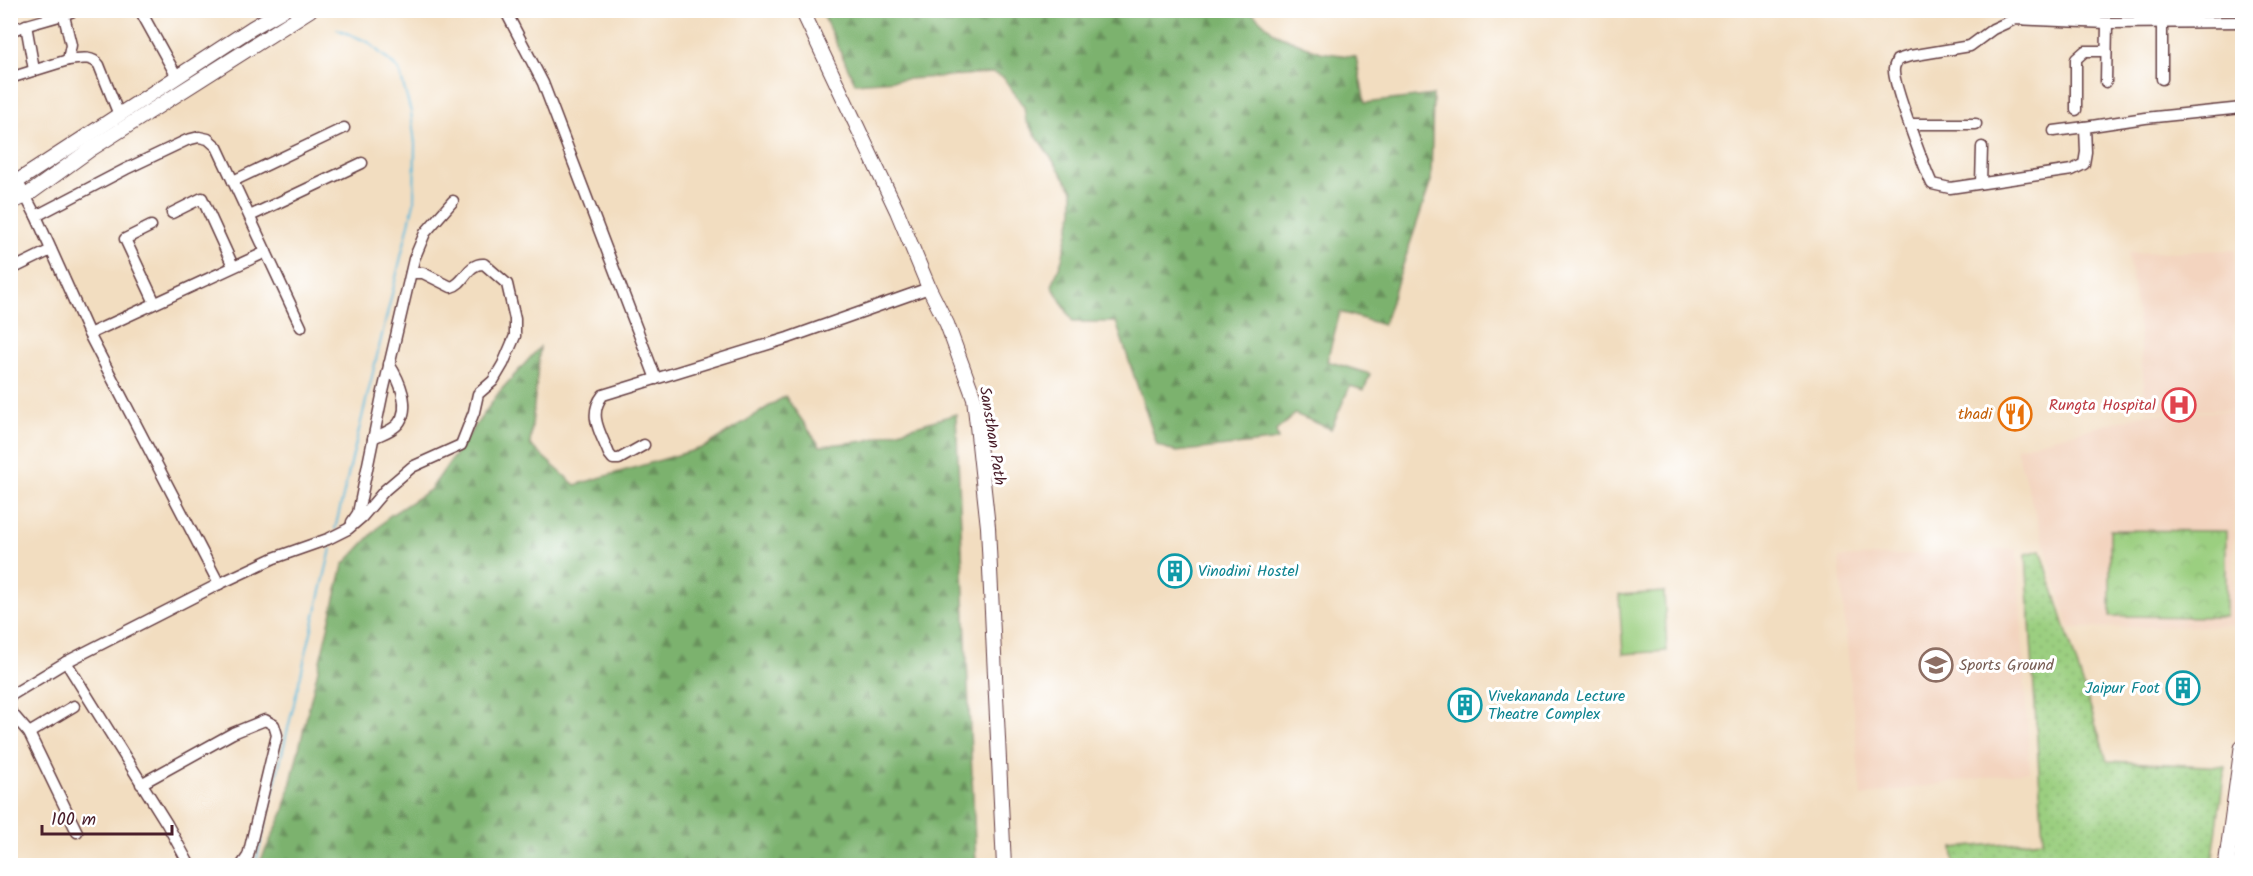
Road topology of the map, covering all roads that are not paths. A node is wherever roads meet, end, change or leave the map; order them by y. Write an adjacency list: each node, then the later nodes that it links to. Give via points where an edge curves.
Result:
1 (141, 10): 15 (street)
2 (283, 10): 15 (street)
3 (310, 10): 32 (street, via 90,149)
4 (505, 10): 49 (street, via 543,82)
5 (802, 10): 44 (street, Sansthan Path)
6 (70, 12): 10 (street); 13 (street)
7 (2242, 22): 9 (street)
8 (2107, 23): 9 (street); 12 (street); 22 (street, via 2015,19 1970,46 1897,60 1893,70)
9 (2162, 23): 17 (street)
10 (26, 25): 11 (street); 14 (street)
11 (10, 31)
12 (2106, 51): 18 (street); 20 (street, via 2085,51 2076,59)
13 (68, 60): 14 (street); 21 (street, via 89,58 99,64)
14 (34, 70): 16 (street)
15 (177, 77): 21 (street)
16 (10, 78)
17 (2162, 79)
18 (2106, 82)
19 (2242, 108): 24 (street)
20 (2076, 110)
21 (119, 115): 31 (street)
22 (1910, 124): 23 (street); 30 (street, via 1932,184 1950,188)
23 (1976, 124)
24 (2085, 127): 26 (street); 30 (street, via 2084,164 2072,170)
25 (344, 129): 29 (street)
26 (2054, 131)
27 (1982, 147): 30 (street)
28 (362, 163): 37 (street)
29 (233, 181): 36 (street, via 217,147 199,137 126,168); 37 (street)
30 (1981, 183)
31 (14, 184): 32 (street)
32 (26, 196): 34 (street); 36 (street)
33 (453, 201): 43 (street, via 425,233)
34 (10, 203)
35 (172, 213): 41 (street, via 202,198)
36 (36, 216): 39 (street)
37 (250, 216): 40 (street)
38 (151, 226): 45 (street, via 125,238)
39 (51, 250): 42 (street); 47 (street)
40 (266, 252): 41 (street); 46 (street)
41 (233, 266): 45 (street)
42 (10, 270)
43 (411, 273): 48 (street); 52 (street, via 423,273 451,287 473,266 488,266 507,284 515,336 493,381 478,394 461,446 412,467)
44 (929, 288): 49 (street); 65 (street, Sansthan Path, via 947,324 974,398 988,527)
45 (154, 303): 47 (street)
46 (301, 327)
47 (89, 334): 53 (street)
48 (389, 364): 50 (street); 50 (street, via 401,388 402,416 398,425)
49 (656, 379): 51 (street, via 603,395 595,405 595,416 613,459)
50 (373, 438): 52 (street, via 358,513)
51 (644, 445)
52 (348, 529): 53 (street)
53 (219, 584): 54 (street)
54 (66, 662): 55 (street); 60 (street)
55 (10, 696)
56 (74, 706): 58 (street)
57 (10, 711): 58 (street)
58 (29, 733): 61 (street)
59 (2242, 748): 66 (main road)
60 (141, 784): 63 (street); 64 (street, via 233,733 265,720 274,725 277,735 248,856)
61 (77, 832)
62 (2242, 855): 67 (main road)
63 (189, 866)
64 (241, 866)
65 (1004, 866)
66 (2226, 866)
67 (2241, 866)

